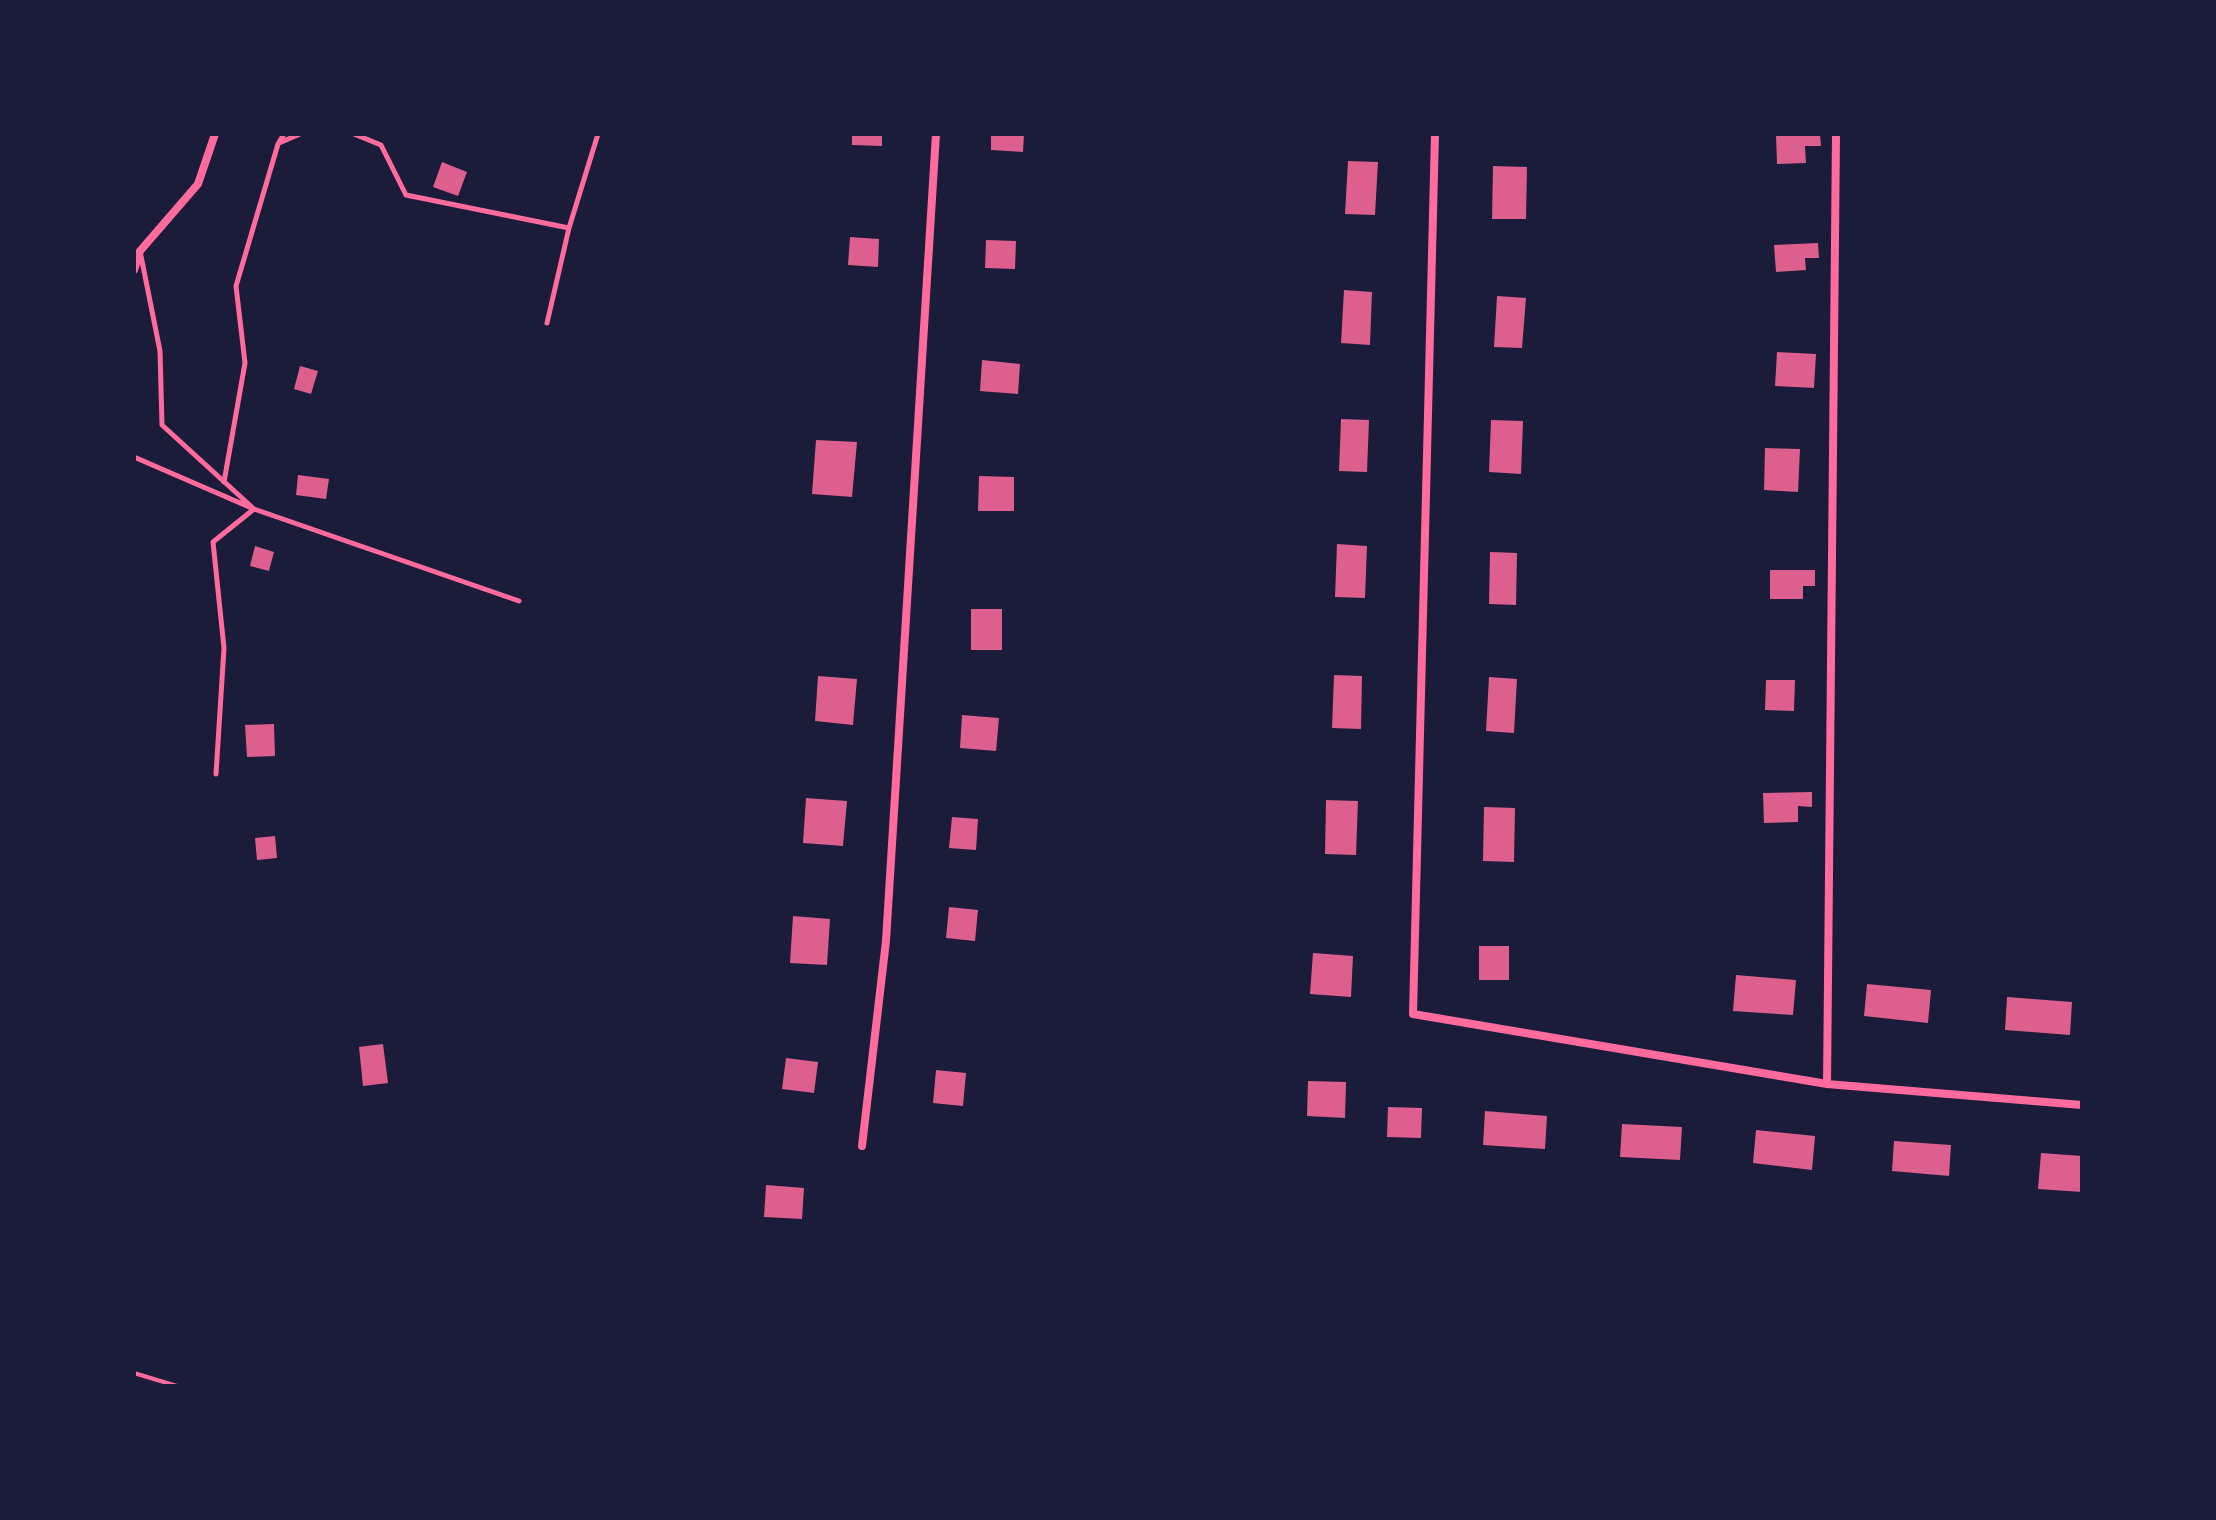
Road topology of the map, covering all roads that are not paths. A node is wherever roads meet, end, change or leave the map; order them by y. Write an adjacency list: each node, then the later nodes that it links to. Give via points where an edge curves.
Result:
1 (215, 134): 11 (street, via 198,184)
2 (284, 134): 9 (lane)
3 (300, 134): 9 (lane)
4 (354, 134): 10 (lane, via 381,145 406,195)
5 (598, 134): 10 (lane)
6 (936, 134): 21 (street, via 886,941)
7 (1435, 134): 19 (street, via 1413,1014)
8 (1836, 134): 19 (street)
9 (278, 144): 15 (lane, via 236,286 245,363)
10 (569, 228): 13 (lane)
11 (140, 251): 12 (street); 15 (lane, via 160,351 162,425)
12 (134, 270)
13 (547, 323)
14 (134, 457): 16 (lane)
15 (224, 482): 16 (lane)
16 (254, 509): 17 (lane); 18 (lane, via 213,542 224,648)
17 (519, 601)
18 (216, 774)
19 (1827, 1084): 20 (street)
20 (2082, 1105)
21 (862, 1146)

